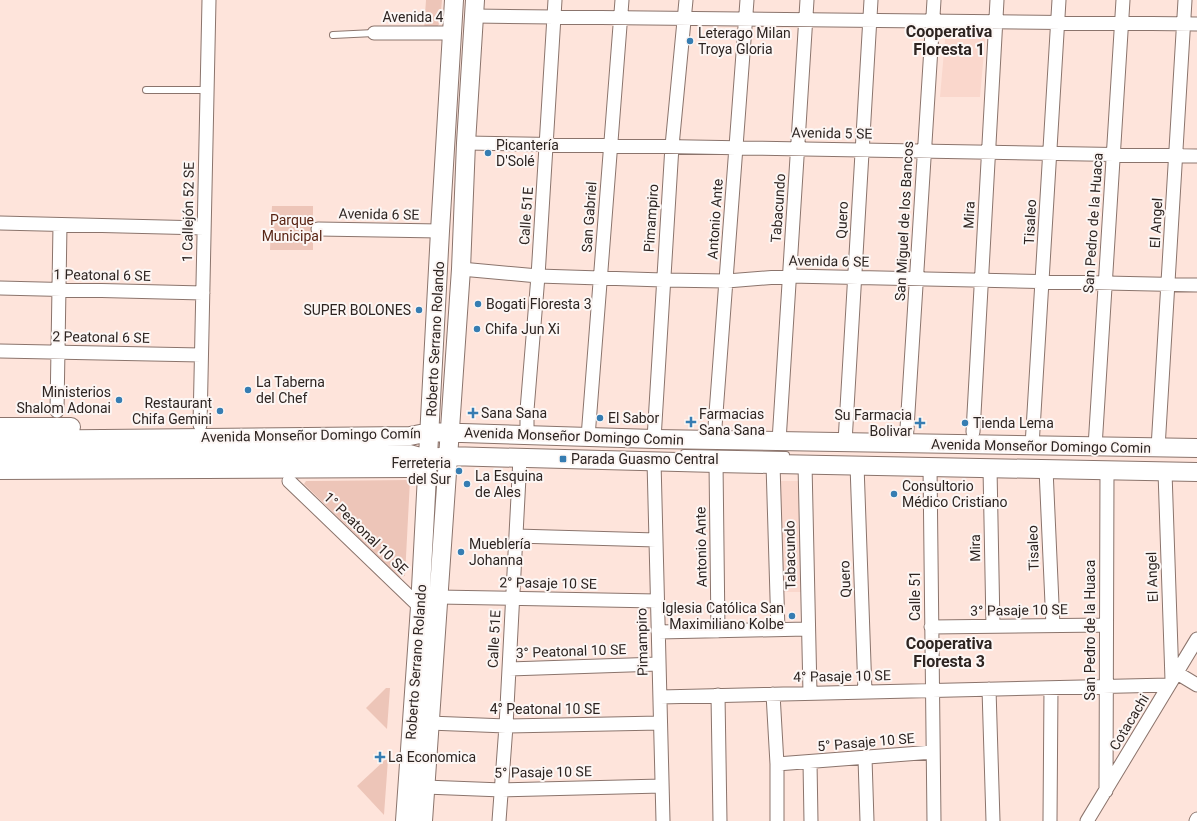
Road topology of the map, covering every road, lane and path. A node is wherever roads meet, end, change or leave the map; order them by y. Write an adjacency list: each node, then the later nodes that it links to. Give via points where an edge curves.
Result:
1 (209, 0): 31 (street, 1 Callejón 52 SE)
2 (454, 0): 28 (main road, Roberto Serrano Rolando)
3 (556, 0): 15 (street, Calle 51E)
4 (622, 0): 16 (street, San Gabriel)
5 (686, 0): 17 (street, Pimampiro)
6 (747, 0): 18 (street, Antonio Ante)
7 (807, 0): 19 (street, Tabacundo)
8 (871, 0): 20 (street, Quero)
9 (934, 0): 21 (street, San Miguel de los Bancos)
10 (997, 0): 22 (street, Mira)
11 (1059, 0): 23 (street, Tisaleo)
12 (1122, 0): 24 (street, San Pedro de la Huaca)
13 (1185, 0): 25 (street, El Angel)
14 (475, 8): 15 (street); 32 (main road, Roberto Serrano Rolando)
15 (554, 16): 16 (street); 33 (street, Calle 51E)
16 (621, 17): 17 (street); 34 (street, San Gabriel)
17 (684, 18): 18 (street); 35 (street, Pimampiro)
18 (746, 19): 19 (street); 36 (street, Antonio Ante)
19 (806, 20): 20 (street); 37 (street, Tabacundo)
20 (870, 20): 21 (street); 38 (street, Quero)
21 (932, 21): 22 (street); 39 (street, San Miguel de los Bancos)
22 (996, 22): 23 (street); 40 (street, Mira)
23 (1058, 23): 24 (street); 41 (street, Tisaleo)
24 (1121, 24): 25 (street); 42 (street, San Pedro de la Huaca)
25 (1184, 24): 26 (street); 43 (street, El Angel)
26 (1197, 24)
27 (374, 33): 28 (street, Avenida 4); 29 (lane)
28 (452, 33): 49 (main road, Roberto Serrano Rolando)
29 (333, 34)
30 (146, 90): 31 (lane)
31 (207, 90): 47 (street, 1 Callejón 52 SE)
32 (466, 143): 33 (street, Avenida 5 SE); 50 (main road, Roberto Serrano Rolando)
33 (546, 144): 34 (street, Avenida 5 SE); 51 (street, Calle 51E)
34 (610, 145): 35 (street, Avenida 5 SE); 53 (street, San Gabriel)
35 (672, 146): 36 (street, Avenida 5 SE); 56 (street, Pimampiro)
36 (737, 148): 37 (street, Avenida 5 SE); 58 (street, Antonio Ante)
37 (798, 149): 38 (street, Avenida 5 SE); 52 (street, Tabacundo)
38 (862, 150): 39 (street, Avenida 5 SE); 54 (street, Quero)
39 (924, 151): 40 (street, Avenida 5 SE); 55 (street, San Miguel de los Bancos)
40 (988, 152): 41 (street, Avenida 5 SE); 57 (street, Mira)
41 (1050, 153): 42 (street, Avenida 5 SE); 59 (street, Tisaleo)
42 (1113, 154): 43 (street, Avenida 5 SE); 60 (street, San Pedro de la Huaca)
43 (1176, 155): 44 (street, Avenida 5 SE); 61 (street, El Angel)
44 (1197, 156)
45 (0, 223): 46 (street)
46 (60, 225): 47 (street); 64 (street)
47 (204, 228): 65 (street, 1 Callejón 52 SE)
48 (318, 229): 49 (street, Avenida 6 SE)
49 (440, 231): 73 (main road, Roberto Serrano Rolando)
50 (461, 269): 51 (street, Avenida 6 SE); 87 (main road, Roberto Serrano Rolando)
51 (538, 276): 53 (street, Avenida 6 SE); 75 (street, Calle 51E)
52 (790, 276): 54 (street, Avenida 6 SE); 58 (street, Avenida 6 SE); 80 (street, Tabacundo)
53 (600, 277): 56 (street, Avenida 6 SE); 76 (street, San Gabriel)
54 (854, 278): 55 (street, Avenida 6 SE); 81 (street, Quero)
55 (916, 279): 57 (street, Avenida 6 SE); 82 (street, San Miguel de los Bancos)
56 (663, 280): 58 (street, Avenida 6 SE); 77 (street, Pimampiro)
57 (981, 280): 59 (street, Avenida 6 SE); 74 (street, Mira)
58 (726, 281): 79 (street, Antonio Ante)
59 (1042, 282): 60 (street, Avenida 6 SE); 83 (street, Tisaleo)
60 (1105, 283): 61 (street, Avenida 6 SE); 84 (street, San Pedro de la Huaca)
61 (1168, 285): 62 (street, Avenida 6 SE); 85 (street, El Angel)
62 (1197, 285)
63 (0, 288): 64 (street, 1 Peatonal 6 SE)
64 (59, 290): 65 (street, 1 Peatonal 6 SE); 67 (street)
65 (203, 293): 68 (street, 1 Callejón 52 SE)
66 (0, 350): 67 (street, 2 Peatonal 6 SE)
67 (58, 352): 68 (street, 2 Peatonal 6 SE); 69 (street)
68 (201, 355): 70 (street, 1 Callejón 52 SE)
69 (57, 411)
70 (200, 426): 72 (main road, Avenida Monseñor Domingo Comín); 73 (main road, Avenida Monseñor Domingo Comín, via 410,424)
71 (0, 427): 72 (main road, Avenida Monseñor Domingo Comín)
72 (129, 432): 73 (main road, Avenida Monseñor Domingo Comín, via 410,436); 78 (main road, Avenida Monseñor Domingo Comín)
73 (430, 432): 87 (main road, Avenida Monseñor Domingo Comin); 87 (main road, Roberto Serrano Rolando)
74 (973, 432)
75 (527, 435): 76 (main road, Avenida Monseñor Domingo Comin); 87 (main road, Avenida Monseñor Domingo Comin)
76 (588, 436): 77 (main road, Avenida Monseñor Domingo Comin)
77 (654, 439): 79 (main road, Avenida Monseñor Domingo Comin)
78 (0, 440)
79 (714, 440): 80 (main road, Avenida Monseñor Domingo Comin)
80 (779, 441): 81 (main road, Avenida Monseñor Domingo Comin)
81 (844, 442): 82 (main road, Avenida Monseñor Domingo Comin)
82 (906, 444): 83 (main road, Avenida Monseñor Domingo Comin)
83 (1032, 446): 84 (main road, Avenida Monseñor Domingo Comin)
84 (1095, 447): 85 (main road, Avenida Monseñor Domingo Comin)
85 (1158, 448): 86 (main road, Avenida Monseñor Domingo Comin)
86 (1197, 448)
87 (443, 449): 89 (lane, Avenida Monseñor Domingo Comin, via 465,440); 91 (main road, Avenida Monseñor Domingo Comin); 94 (main road, Avenida Monseñor Domingo Comín, via 409,454); 108 (main road, Roberto Serrano Rolando); 111 (main road, Roberto Serrano Rolando); 146 (lane, Roberto Serrano Rolando); 147 (lane, Roberto Serrano Rolando)
88 (679, 453): 92 (lane, Avenida Monseñor Domingo Comin)
89 (1197, 455)
90 (0, 457): 94 (main road, Avenida Monseñor Domingo Comín)
91 (520, 458): 93 (main road, Avenida Monseñor Domingo Comin); 106 (street, Calle 51E)
92 (798, 460): 96 (main road, Avenida Monseñor Domingo Comin); 97 (main road, Avenida Monseñor Domingo Comin); 116 (street, Tabacundo)
93 (654, 461): 95 (main road, Avenida Monseñor Domingo Comin); 107 (street, Pimampiro)
94 (175, 463): 101 (main road, Avenida Monseñor Domingo Comín)
95 (716, 463): 96 (main road, Avenida Monseñor Domingo Comin); 117 (street, Antonio Ante)
96 (773, 464): 118 (street, Tabacundo)
97 (857, 465): 98 (main road, Avenida Monseñor Domingo Comin); 129 (street, Quero)
98 (930, 467): 99 (main road, Avenida Monseñor Domingo Comin); 115 (street, Calle 51)
99 (990, 468): 100 (main road, Avenida Monseñor Domingo Comin); 113 (street, Mira)
100 (1046, 468): 102 (main road, Avenida Monseñor Domingo Comin); 114 (street, Tisaleo)
101 (0, 470)
102 (1107, 470): 103 (main road, Avenida Monseñor Domingo Comin); 112 (street, San Pedro de la Huaca)
103 (1165, 472): 104 (main road, Avenida Monseñor Domingo Comin); 123 (street, El Angel)
104 (1197, 472)
105 (289, 481): 111 (street, 1° Peatonal 10 SE)
106 (516, 536): 107 (street); 109 (street, Calle 51E)
107 (656, 540): 110 (street, Pimampiro)
108 (438, 597): 109 (street, 2° Pasaje 10 SE); 134 (main road, Roberto Serrano Rolando)
109 (512, 599): 110 (street, 2° Pasaje 10 SE); 122 (street, Calle 51E)
110 (658, 601): 119 (street, Pimampiro)
111 (420, 607): 145 (main road, Roberto Serrano Rolando)
112 (1106, 625): 114 (street, 3° Pasaje 10 SE); 125 (street, San Pedro de la Huaca)
113 (993, 626): 114 (street, 3° Pasaje 10 SE); 115 (street, 3° Pasaje 10 SE)
114 (1053, 626)
115 (931, 627): 128 (street, Calle 51)
116 (807, 629): 118 (street); 130 (street, Tabacundo)
117 (718, 630): 118 (street); 119 (street)
118 (778, 630)
119 (658, 632): 121 (street, Pimampiro)
120 (1197, 639): 123 (street, Cotacachi)
121 (659, 664): 122 (street, 3° Peatonal 10 SE); 133 (street, Pimampiro)
122 (509, 669): 136 (street, Calle 51E)
123 (1173, 679): 124 (street); 125 (street, 4° Pasaje 10 SE); 144 (street, Cotacachi)
124 (1197, 685)
125 (1106, 687): 126 (street, 4° Pasaje 10 SE); 144 (street, San Pedro de la Huaca)
126 (1051, 688): 127 (street, 4° Pasaje 10 SE); 157 (street)
127 (989, 689): 128 (street, 4° Pasaje 10 SE); 156 (street)
128 (932, 690): 129 (street, 4° Pasaje 10 SE); 137 (street, Calle 51)
129 (865, 692): 130 (street, 4° Pasaje 10 SE)
130 (810, 693): 131 (street, 4° Pasaje 10 SE)
131 (773, 694): 132 (street, 4° Pasaje 10 SE); 140 (street)
132 (718, 695): 133 (street, 4° Pasaje 10 SE); 151 (street)
133 (660, 697): 135 (street, Pimampiro)
134 (429, 723): 136 (street, 4° Peatonal 10 SE); 142 (main road, Roberto Serrano Rolando)
135 (660, 724): 136 (street, 4° Peatonal 10 SE); 141 (street, Pimampiro)
136 (506, 726): 143 (street, Calle 51E)
137 (933, 752): 138 (street, 5° Pasaje 10 SE); 155 (street, Calle 51)
138 (865, 758): 139 (street, 5° Pasaje 10 SE); 154 (street)
139 (810, 762): 140 (street, 5° Pasaje 10 SE); 153 (street)
140 (777, 764): 152 (street)
141 (662, 786): 143 (street, 5° Pasaje 10 SE); 150 (street, Pimampiro)
142 (426, 787): 143 (street, 5° Pasaje 10 SE); 148 (main road, Roberto Serrano Rolando)
143 (502, 790): 149 (street, Calle 51E)
144 (1106, 791): 158 (street, Cotacachi)
145 (405, 821)
146 (409, 821)
147 (416, 821)
148 (423, 821)
149 (499, 821)
150 (663, 821)
151 (720, 821)
152 (777, 821)
153 (812, 821)
154 (868, 821)
155 (934, 821)
156 (993, 821)
157 (1050, 821)
158 (1087, 821)

